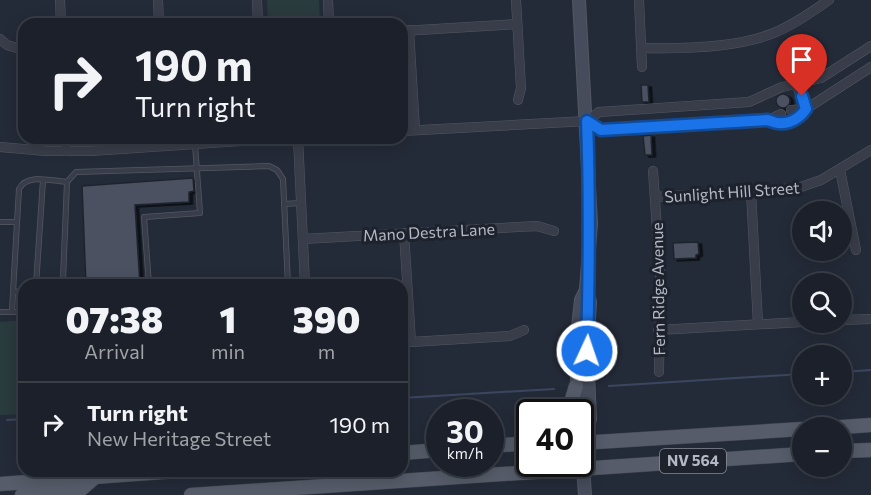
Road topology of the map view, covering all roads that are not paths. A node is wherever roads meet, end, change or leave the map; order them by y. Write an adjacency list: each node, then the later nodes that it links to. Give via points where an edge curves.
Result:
1 (60, 0): 9 (street)
2 (158, 0): 10 (street)
3 (256, 0): 11 (street)
4 (328, 0): 12 (street)
5 (516, 0): 13 (street)
6 (579, 0): 28 (street)
7 (639, 0): 18 (street)
8 (830, 0): 18 (street, via 797,22 761,38)
9 (61, 18)
10 (159, 18)
11 (258, 18)
12 (329, 18)
13 (517, 24): 14 (street); 23 (street, via 521,88)
14 (408, 31)
15 (0, 39): 17 (street)
16 (871, 46): 22 (street, via 821,78)
17 (18, 48)
18 (642, 48): 20 (street)
19 (408, 51): 29 (street)
20 (642, 67)
21 (871, 68): 24 (street)
22 (796, 84): 24 (street); 28 (street, via 774,89 749,102 599,112)
23 (518, 100)
24 (806, 109): 25 (street); 27 (street, via 799,118 786,123)
25 (791, 110)
26 (781, 114): 27 (street)
27 (768, 120): 28 (street, via 601,130)
28 (587, 121): 29 (street); 58 (street, via 591,223)
29 (416, 130): 30 (street)
30 (408, 131)
31 (66, 144): 36 (street)
32 (195, 144): 36 (street); 37 (lane)
33 (298, 144): 44 (street)
34 (0, 147): 36 (street)
35 (871, 150): 38 (street, Sunlight Hill Street)
36 (66, 151)
37 (197, 170): 41 (lane, via 80,171); 45 (lane, via 274,168 283,179); 54 (lane, via 200,213 144,217)
38 (840, 170): 42 (street, Sunlight Hill Street, via 804,187); 51 (street)
39 (654, 171): 43 (street, Fern Ridge Avenue)
40 (44, 180): 41 (lane); 47 (lane, via 21,184); 52 (lane)
41 (67, 182): 53 (lane)
42 (751, 192): 43 (street, Sunlight Hill Street); 68 (street)
43 (656, 197): 70 (street, Fern Ridge Avenue)
44 (301, 203): 45 (lane); 50 (street)
45 (284, 204): 55 (lane)
46 (0, 222): 47 (lane)
47 (17, 222): 59 (lane)
48 (554, 231): 49 (street, Mano Destra Lane, via 537,226)
49 (404, 233): 50 (street, Mano Destra Lane); 57 (street)
50 (303, 239): 56 (street)
51 (856, 250)
52 (36, 279)
53 (61, 279)
54 (148, 279)
55 (288, 279)
56 (305, 279)
57 (407, 279)
58 (586, 290): 72 (street, via 577,336); 75 (street, via 590,302)
59 (13, 291): 60 (lane); 63 (lane)
60 (18, 291)
61 (408, 295): 69 (street, via 411,342 510,336)
62 (0, 312): 63 (lane)
63 (12, 312): 64 (lane)
64 (18, 312)
65 (871, 319): 66 (street)
66 (852, 320)
67 (792, 322): 68 (street)
68 (758, 324): 70 (street)
69 (525, 330)
70 (658, 330): 71 (street, Fern Ridge Avenue)
71 (659, 372)
72 (576, 386): 73 (main road); 74 (street)
73 (572, 399)
74 (576, 399)
75 (589, 399)
76 (871, 425): 77 (main road)
77 (852, 426)
78 (792, 429): 79 (main road, NV 564)
79 (594, 438)
80 (871, 450): 82 (main road)
81 (426, 451): 83 (main road)
82 (852, 451)
83 (408, 453)
84 (792, 455): 85 (main road, NV 564)
85 (594, 466)
86 (516, 472): 92 (main road, NV 564)
87 (106, 477): 89 (main road)
88 (584, 477): 93 (street)
89 (94, 478): 90 (main road); 91 (main road, via 79,491)
90 (0, 484)
91 (22, 495)
92 (191, 495)
93 (585, 495)

